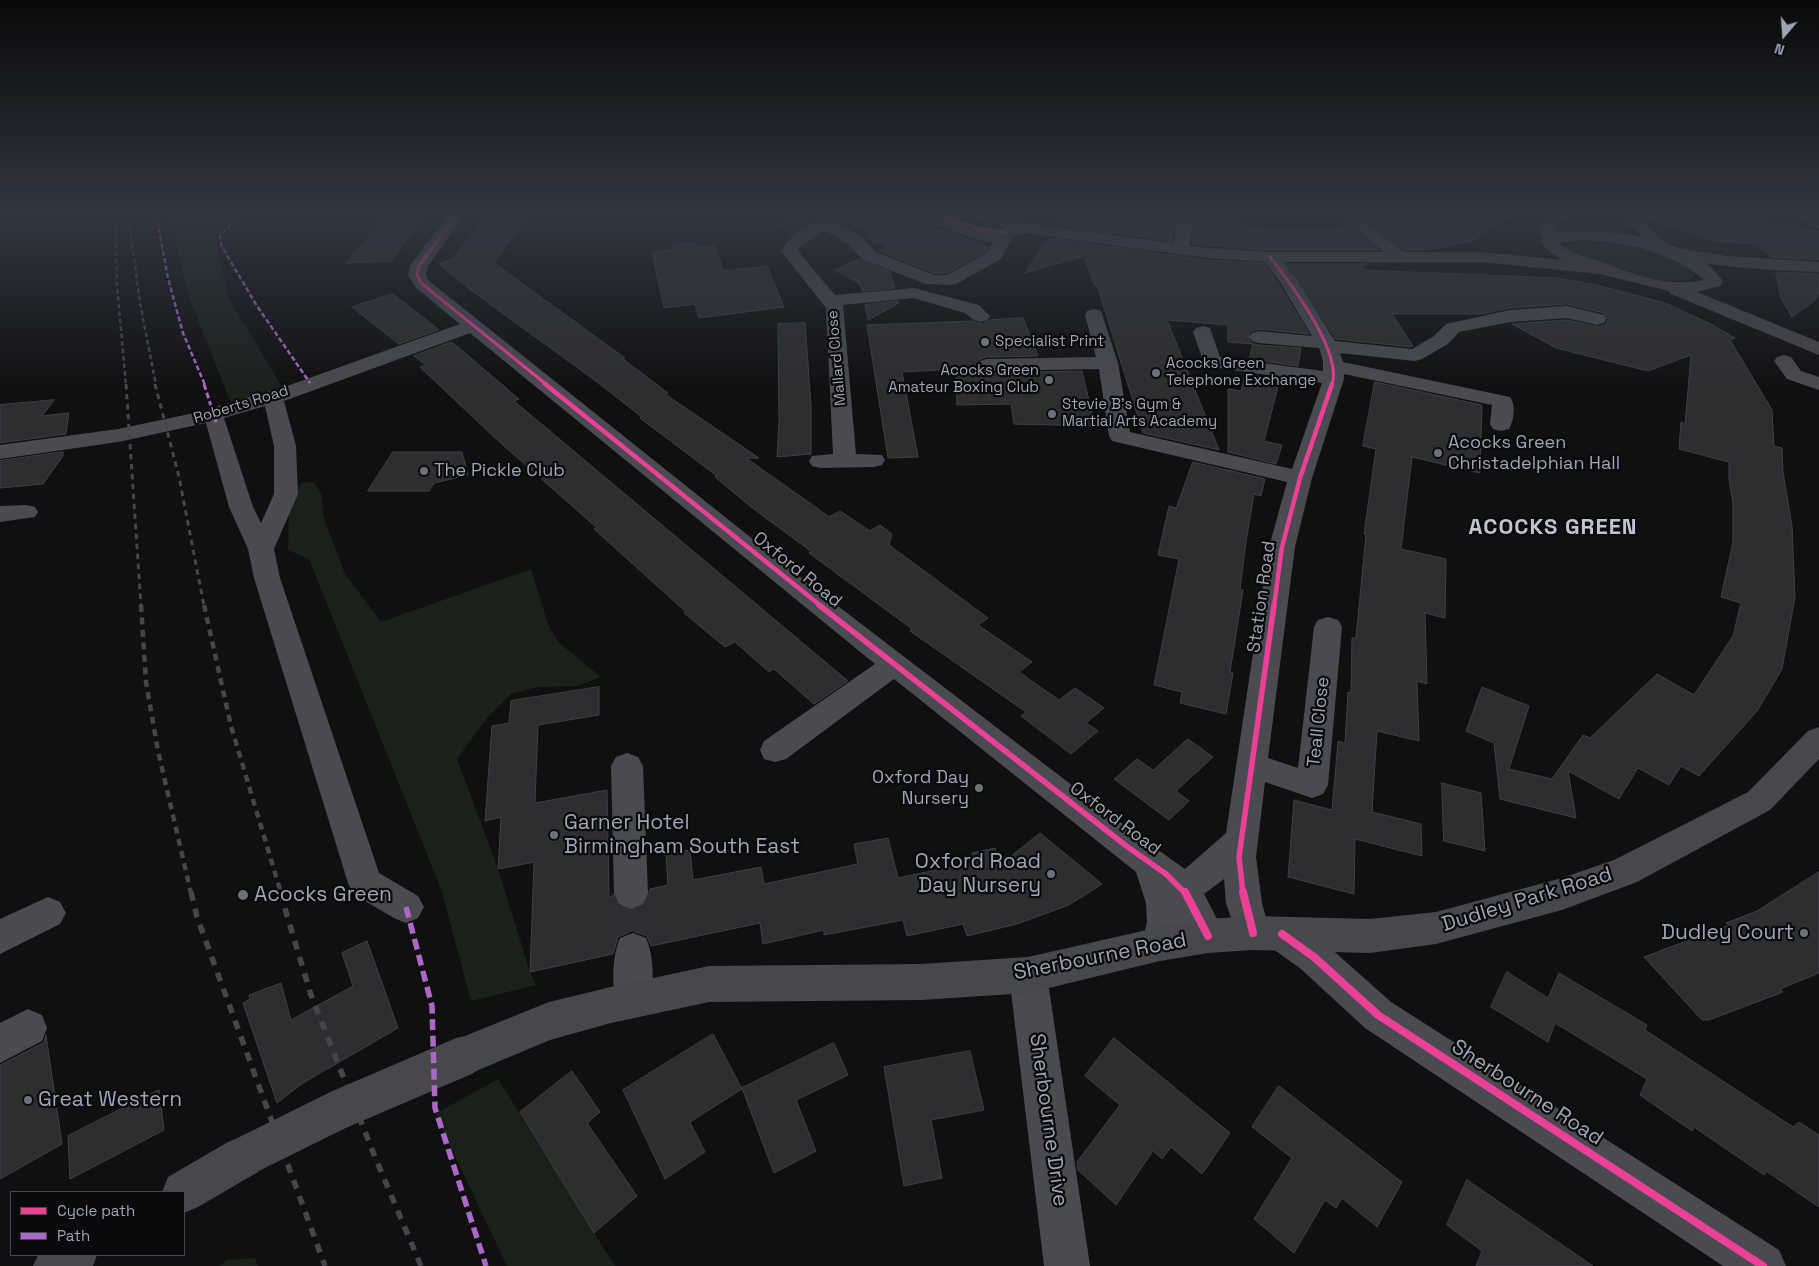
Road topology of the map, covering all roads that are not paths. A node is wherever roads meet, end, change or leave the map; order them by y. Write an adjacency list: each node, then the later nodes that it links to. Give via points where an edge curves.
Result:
1 (417, 273): 16 (street, Oxford Road, via 421,283)
2 (807, 273): 11 (street, Mallard Close)
3 (914, 273): 4 (street, via 932,280 950,280)
4 (962, 273)
5 (1282, 273): 20 (street)
6 (1619, 273): 10 (highway)
7 (1706, 273): 9 (highway)
8 (1740, 273): 9 (main road)
9 (1714, 281): 10 (highway, via 1698,287); 19 (highway)
10 (1666, 286): 19 (highway)
11 (829, 300): 13 (street, via 914,294 972,309); 29 (street, Mallard Close, via 835,307)
12 (1094, 315): 22 (street)
13 (981, 316)
14 (1597, 319): 20 (street, via 1567,312 1510,316 1453,328 1441,340 1415,355)
15 (1276, 322): 20 (street)
16 (474, 325): 25 (street, Roberts Road); 37 (street, Oxford Road)
17 (1203, 332): 20 (street, via 1212,362)
18 (1259, 337): 20 (street)
19 (1818, 346)
20 (1327, 352): 27 (street, via 1358,370 1503,402); 32 (street, Station Road)
21 (1784, 361): 24 (street, via 1794,375)
22 (1108, 363): 23 (street); 32 (street, via 1120,436)
23 (987, 365)
24 (1819, 384)
25 (271, 396): 26 (street, Roberts Road); 35 (street, via 285,446 286,494)
26 (226, 415): 28 (street, Roberts Road, via 63,445); 35 (street, via 241,508)
27 (1501, 424)
28 (0, 452)
29 (845, 460): 30 (street); 31 (street)
30 (874, 460)
31 (820, 461)
32 (1300, 478): 40 (street, Station Road, via 1282,547)
33 (26, 512): 34 (street)
34 (0, 514)
35 (261, 550): 46 (street, via 267,578 365,883)
36 (1328, 627): 40 (street, Teall Close, via 1312,784)
37 (894, 664): 39 (street); 43 (street, Oxford Road)
38 (1819, 739): 48 (main road, Dudley Park Road, via 1759,801 1625,871 1571,890 1436,928 1370,936)
39 (775, 750)
40 (1252, 765): 42 (street, Station Road)
41 (627, 766): 45 (street)
42 (1241, 840): 44 (street, via 1204,876); 48 (street, Station Road, via 1238,857 1244,903)
43 (1150, 863): 44 (street, Oxford Road); 51 (street, Oxford Road, via 1163,897 1166,929)
44 (1183, 889): 49 (street, Oxford Road)
45 (630, 893)
46 (406, 908)
47 (48, 913): 50 (street)
48 (1268, 934): 49 (main road, Sherbourne Road); 59 (street, Sherbourne Road, via 1314,957 1378,1015)
49 (1208, 936): 51 (main road, Sherbourne Road)
50 (0, 937)
51 (1160, 944): 53 (main road, Sherbourne Road)
52 (633, 950): 54 (street)
53 (1028, 975): 54 (main road, Sherbourne Road, via 921,982 709,984); 58 (street, Sherbourne Drive)
54 (633, 1000): 55 (main road, Sherbourne Road, bridge, via 549,1021 464,1056 338,1110 243,1157)
55 (185, 1191)
56 (73, 1256): 57 (main road)
57 (56, 1266)
58 (1067, 1266)
59 (1763, 1266)

